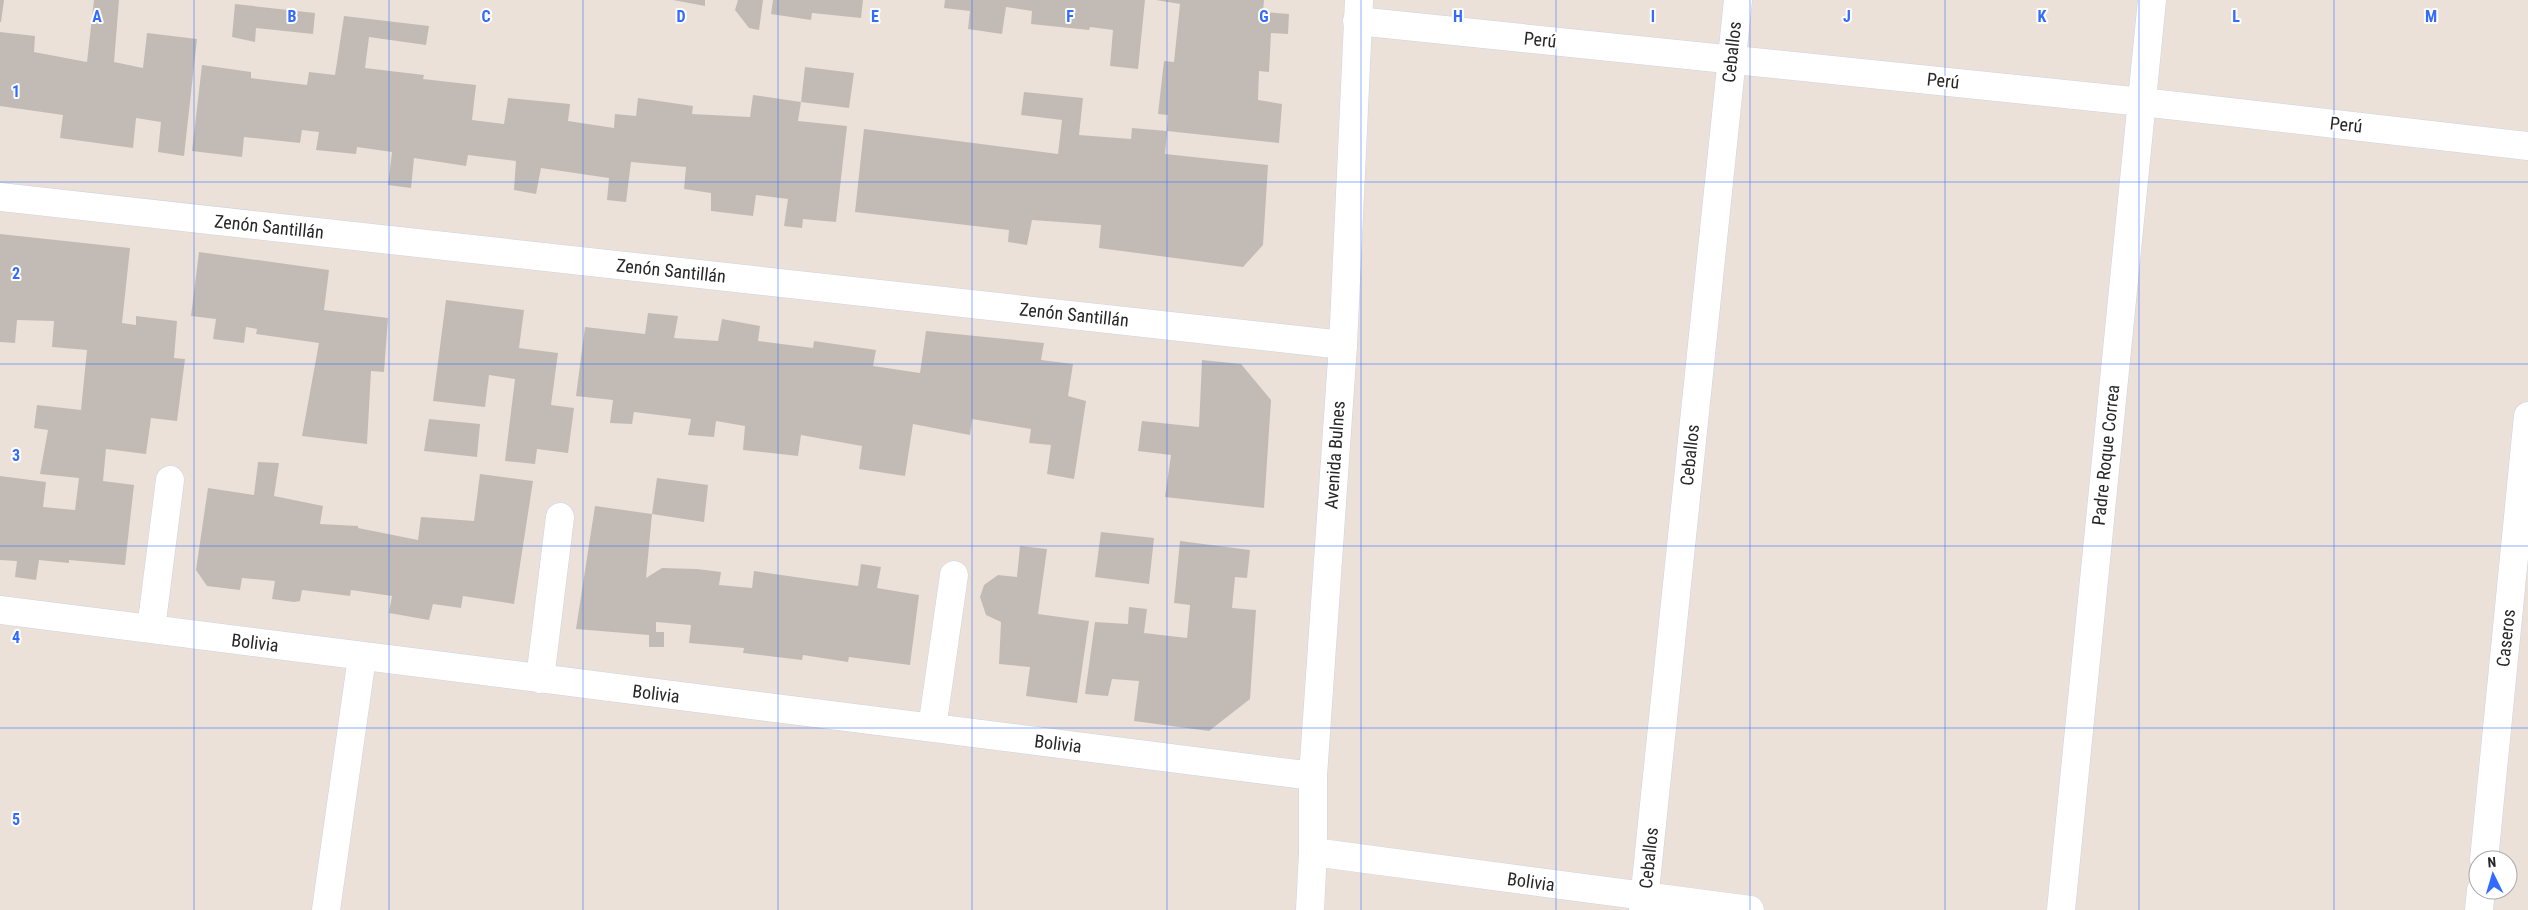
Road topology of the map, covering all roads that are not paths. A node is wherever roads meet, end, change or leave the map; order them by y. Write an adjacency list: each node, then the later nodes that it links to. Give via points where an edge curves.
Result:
1 (1738, 0): 4 (street, Ceballos)
2 (2152, 0): 5 (street, Padre Roque Correa)
3 (1358, 11): 4 (street, Perú); 8 (street, Avenida Bulnes)
4 (1731, 59): 5 (street, Perú); 21 (street, Ceballos)
5 (2142, 102): 6 (street, Perú); 25 (street, Padre Roque Correa)
6 (2528, 146)
7 (0, 197): 8 (street, Zenón Santillán)
8 (1343, 345): 18 (street, Avenida Bulnes)
9 (2528, 416): 19 (street, Caseros)
10 (170, 480): 14 (street)
11 (560, 517): 16 (street)
12 (954, 575): 17 (street)
13 (0, 610): 14 (street, Bolivia)
14 (151, 629): 15 (street, Bolivia)
15 (362, 657): 16 (street, Bolivia); 22 (street)
16 (540, 679): 17 (street, Bolivia)
17 (932, 728): 18 (street, Bolivia)
18 (1313, 776): 20 (street, Avenida Bulnes)
19 (2485, 850)
20 (1314, 852): 21 (street, Bolivia); 23 (street, Avenida Bulnes)
21 (1644, 904): 24 (street, Bolivia)
22 (326, 910)
23 (1310, 910)
24 (1750, 910)
25 (2061, 910)

